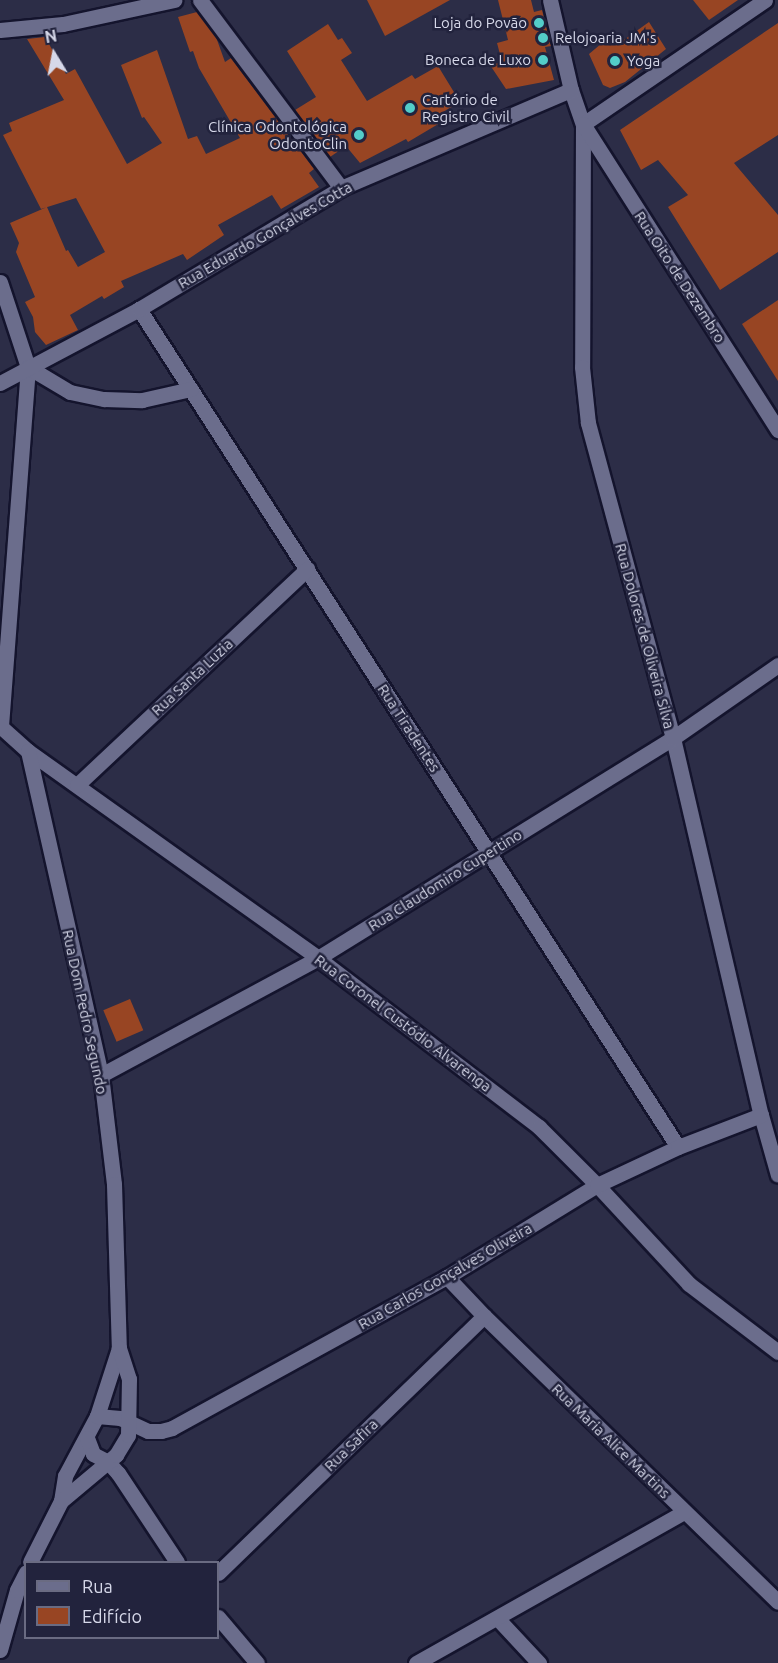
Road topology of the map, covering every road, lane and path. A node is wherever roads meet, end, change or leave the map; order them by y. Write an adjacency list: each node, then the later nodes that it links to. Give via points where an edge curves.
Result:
1 (174, 0): 5 (street, via 63,24)
2 (200, 0): 8 (street)
3 (550, 0): 6 (street)
4 (765, 0): 7 (street)
5 (0, 30)
6 (571, 90): 7 (street, Rua Dolores de Oliveira Silva); 8 (street, Rua Eduardo Gonçalves Cotta)
7 (582, 124): 14 (street, Rua Oito de Dezembro); 18 (street, Rua Dolores de Oliveira Silva, via 582,367 588,423)
8 (341, 188): 10 (street, Rua Eduardo Gonçalves Cotta)
9 (0, 282): 11 (street)
10 (139, 309): 11 (street, Rua Eduardo Gonçalves Cotta); 13 (street, Rua Tiradentes)
11 (28, 367): 12 (street, Rua Eduardo Gonçalves Cotta); 13 (street, via 70,392 104,399 142,400); 17 (street)
12 (0, 383)
13 (190, 389): 15 (street, Rua Tiradentes)
14 (778, 430)
15 (307, 570): 20 (street, Rua Santa Luzia); 21 (street, Rua Tiradentes)
16 (778, 665): 18 (street, Rua Claudomiro Cupertino)
17 (0, 727): 19 (street, Rua Coronel Custódio Alvarenga)
18 (673, 738): 21 (street, Rua Claudomiro Cupertino); 24 (street, Rua Dolores de Oliveira Silva)
19 (28, 751): 20 (street, Rua Coronel Custódio Alvarenga); 23 (street, Rua Dom Pedro Segundo)
20 (77, 785): 22 (street, Rua Coronel Custódio Alvarenga)
21 (490, 853): 22 (street, Rua Claudomiro Cupertino); 25 (street, Rua Tiradentes)
22 (318, 958): 23 (street, Rua Claudomiro Cupertino); 27 (street, Rua Coronel Custódio Alvarenga, via 539,1127)
23 (101, 1076): 30 (street, Rua Dom Pedro Segundo, via 114,1184)
24 (761, 1115): 25 (street, Rua Carlos Gonçalves Oliveira); 26 (street, Rua Dolores de Oliveira Silva)
25 (678, 1147): 27 (street, Rua Carlos Gonçalves Oliveira)
26 (778, 1175)
27 (597, 1185): 28 (street, Rua Carlos Gonçalves Oliveira); 31 (street, Rua Coronel Custódio Alvarenga, via 689,1284)
28 (447, 1277): 29 (street, Rua Maria Alice Martins); 33 (street, Rua Carlos Gonçalves Oliveira, via 172,1428 148,1431)
29 (484, 1316): 37 (street, Rua Maria Alice Martins); 40 (street, Rua Safira)
30 (119, 1348): 32 (street, Rua Dom Pedro Segundo); 33 (street, Rua Dom Pedro Segundo, via 129,1379)
31 (778, 1352)
32 (97, 1416): 33 (street, via 109,1415); 34 (street, Rua Dom Pedro Segundo)
33 (130, 1424): 35 (street, Rua Dom Pedro Segundo, via 124,1445)
34 (87, 1438): 35 (street, via 93,1454); 36 (street, Rua Dom Pedro Segundo, via 65,1476)
35 (108, 1462): 36 (street, Rua Dom Pedro Segundo); 39 (street)
36 (61, 1501): 38 (street, Rua Dom Pedro Segundo)
37 (684, 1512): 42 (street, Rua Maria Alice Martins); 44 (street)
38 (31, 1561)
39 (176, 1561)
40 (219, 1573)
41 (24, 1576): 45 (street)
42 (778, 1602)
43 (219, 1618): 46 (street)
44 (498, 1618): 47 (street); 48 (street)
45 (0, 1650)
46 (257, 1663)
47 (416, 1663)
48 (539, 1663)

